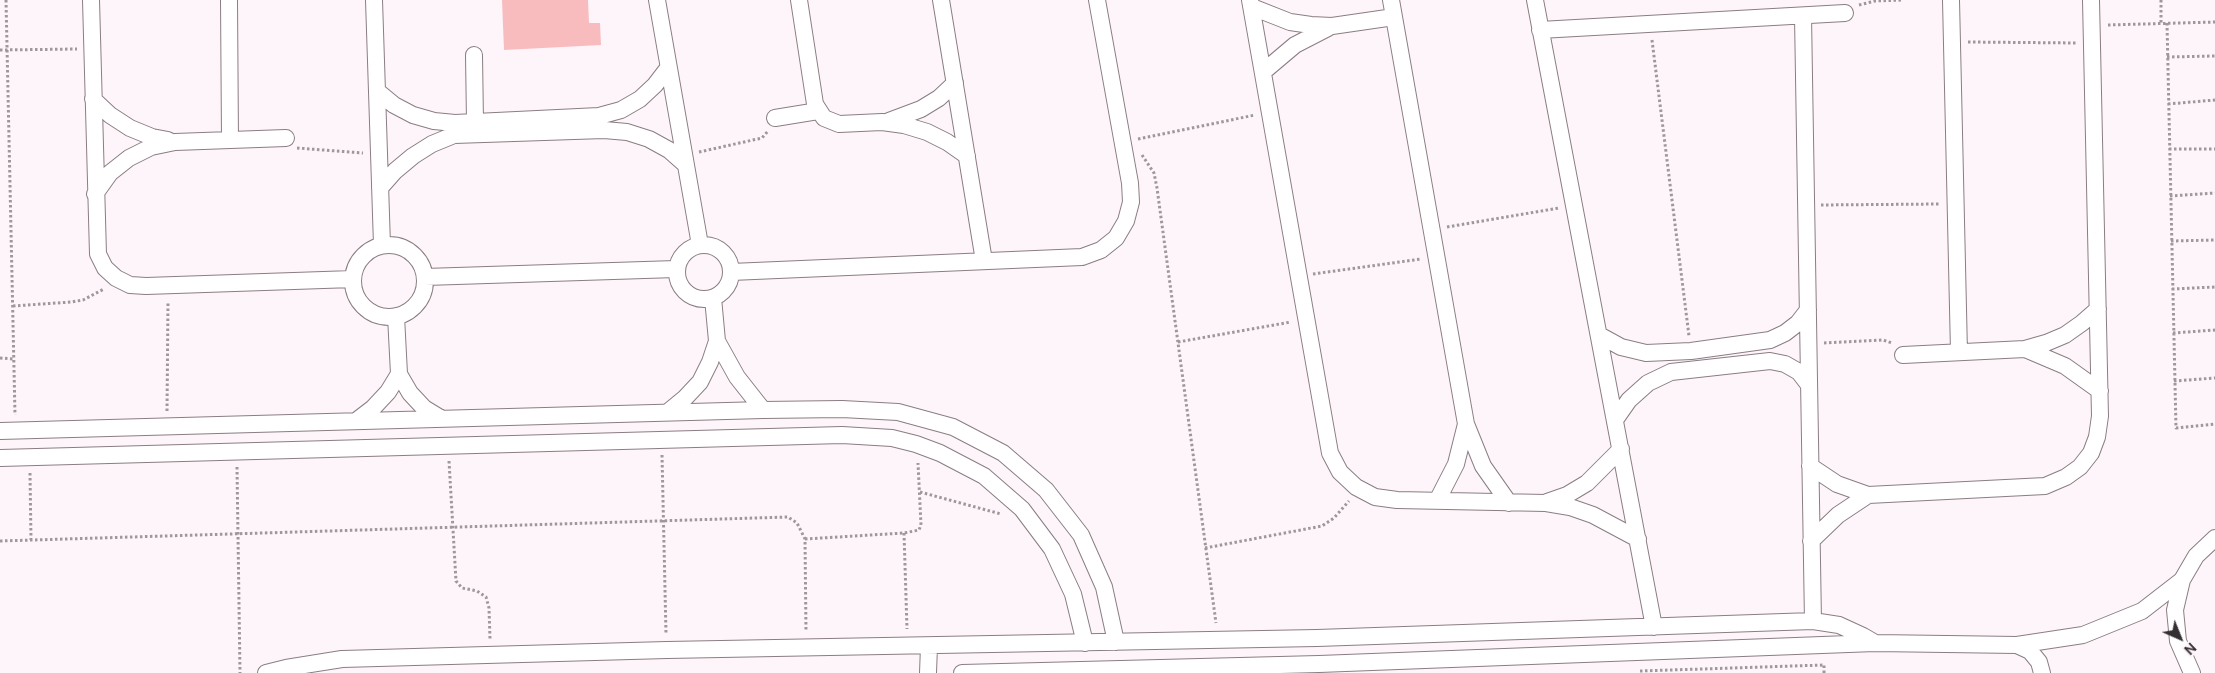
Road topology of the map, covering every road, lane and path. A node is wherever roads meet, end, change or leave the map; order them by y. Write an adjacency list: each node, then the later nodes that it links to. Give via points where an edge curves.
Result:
1 (6, 0): 30 (path)
2 (91, 0): 28 (street)
3 (229, 0): 47 (street)
4 (374, 0): 37 (street)
5 (657, 0): 34 (street)
6 (800, 0): 41 (street)
7 (941, 0): 36 (street)
8 (1097, 0): 49 (street)
9 (1391, 0): 18 (street)
10 (1535, 0): 25 (street)
11 (1903, 0): 16 (path, via 1866,2)
12 (1951, 0): 26 (street)
13 (2091, 0): 24 (street)
14 (2161, 0): 20 (path)
15 (1251, 3): 23 (street, via 1290,22); 35 (street)
16 (1845, 13): 17 (street)
17 (1803, 16): 22 (street); 61 (street)
18 (1394, 17): 23 (street); 62 (street)
19 (2215, 22): 21 (path)
20 (2162, 23): 21 (path); 24 (path)
21 (2167, 23): 33 (path)
22 (1650, 24): 25 (street); 91 (path)
23 (1332, 26): 35 (street, via 1295,45)
24 (2092, 26): 27 (street)
25 (1540, 30): 60 (street)
26 (1952, 42): 27 (path); 59 (street)
27 (2092, 44): 80 (street)
28 (92, 49): 30 (path); 38 (street)
29 (0, 50): 30 (path)
30 (7, 50): 79 (path)
31 (474, 55): 44 (street)
32 (2215, 56): 33 (path)
33 (2167, 57): 40 (path)
34 (668, 68): 44 (street, via 640,99 614,112 599,116); 54 (street)
35 (1263, 72): 42 (street)
36 (955, 83): 45 (street, via 922,109); 53 (street)
37 (377, 92): 44 (street, via 413,115 434,121); 52 (street)
38 (93, 99): 48 (street, via 130,128); 57 (street)
39 (2215, 100): 40 (path)
40 (2168, 104): 50 (path)
41 (818, 111): 43 (street); 45 (street, via 824,118 839,124)
42 (1270, 112): 49 (path); 71 (street)
43 (775, 118): 54 (path, via 762,138)
44 (475, 122)
45 (882, 122): 53 (street, via 927,132)
46 (286, 138): 47 (street); 52 (path, via 301,150)
47 (230, 140): 48 (street)
48 (175, 142): 57 (street, via 151,147 129,158 110,173)
49 (1123, 143): 68 (street, via 1131,202 1126,221 1116,238 1100,250 1082,257); 88 (path, via 1136,149 1154,173)
50 (2169, 149): 51 (path); 58 (path)
51 (2215, 149)
52 (379, 154): 55 (street)
53 (967, 156): 68 (street)
54 (685, 160): 55 (street, via 649,139 627,132 454,135 413,156); 65 (street)
55 (380, 188): 66 (street)
56 (2215, 193): 58 (path)
57 (96, 194): 73 (street, via 98,254 105,268)
58 (2170, 196): 64 (path)
59 (1956, 203): 61 (path); 92 (street)
60 (1574, 205): 62 (path); 86 (street)
61 (1806, 205): 81 (street)
62 (1432, 230): 67 (street)
63 (2215, 240): 64 (path)
64 (2171, 241): 77 (path)
65 (700, 245): 69 (street, via 686,250); 70 (street, via 718,248 725,254)
66 (382, 246): 72 (street, via 407,249 420,261); 74 (street, via 362,258)
67 (1436, 256): 71 (path); 106 (street)
68 (984, 261): 70 (street)
69 (676, 269): 72 (street); 78 (street, via 679,285 690,296 706,300)
70 (732, 272): 78 (street, via 728,285)
71 (1299, 276): 83 (street)
72 (425, 277): 82 (street, via 423,295 418,302)
73 (116, 278): 75 (street, via 130,285); 79 (path, via 106,288 83,300)
74 (353, 279): 75 (street); 82 (street, via 355,292 371,312)
75 (168, 286): 108 (path)
76 (2215, 287): 77 (path)
77 (2172, 289): 85 (path)
78 (713, 298): 87 (street)
79 (13, 306): 95 (path)
80 (2098, 309): 90 (street, via 2065,335); 100 (street)
81 (1808, 310): 89 (street); 91 (street, via 1798,323 1770,340)
82 (396, 316): 96 (street)
83 (1307, 319): 88 (path); 118 (street, via 1330,453 1340,472)
84 (2215, 330): 85 (path)
85 (2173, 333): 98 (path)
86 (1599, 335): 91 (street, via 1621,347 1646,353); 104 (street)
87 (717, 341): 101 (street, via 737,377); 102 (street, via 700,382)
88 (1178, 342): 135 (path)
89 (1808, 344): 93 (path, via 1883,340 1894,343); 99 (street)
90 (2025, 349): 92 (street); 100 (street, via 2065,366)
91 (1691, 351)
92 (1959, 352): 93 (street)
93 (1903, 354)
94 (0, 358): 95 (path)
95 (14, 359): 109 (path)
96 (399, 374): 103 (street, via 424,408); 105 (street, via 383,398)
97 (2215, 378): 98 (path)
98 (2174, 381): 107 (path, via 2176,428)
99 (1809, 385): 104 (street, via 1799,372 1785,364 1770,361 1671,372 1648,383 1628,400); 117 (street)
100 (2100, 391): 120 (street, via 2098,437 2080,467 2066,477 2045,486)
101 (763, 410): 102 (street); 141 (street, via 898,412 953,427 1003,453 1046,490 1081,535 1104,587)
102 (668, 412): 103 (street)
103 (442, 418): 105 (street)
104 (1615, 420): 113 (street)
105 (356, 421): 108 (street)
106 (1466, 424): 121 (street, via 1456,464); 122 (street, via 1483,466)
107 (2215, 424)
108 (167, 427): 109 (street)
109 (8, 431)
110 (662, 440): 111 (street, via 842,434 892,438); 112 (street); 125 (path)
111 (916, 444): 119 (path); 142 (street, via 984,476 1022,509 1052,549 1073,594)
112 (448, 446): 114 (street); 126 (path)
113 (1620, 449): 123 (street, via 1587,483); 131 (street)
114 (237, 452): 116 (street); 127 (path)
115 (0, 458): 116 (street)
116 (30, 458): 132 (path)
117 (1810, 466): 120 (street, via 1838,484); 134 (street)
118 (1356, 487): 121 (street, via 1375,497); 135 (path, via 1343,509 1322,526)
119 (920, 492): 124 (path); 128 (path, via 921,525 918,530)
120 (1868, 495): 134 (street, via 1838,515)
121 (1437, 501): 122 (street)
122 (1509, 503): 123 (street)
123 (1546, 503): 131 (street, via 1593,515)
124 (1009, 517)
125 (664, 520): 126 (path); 130 (path, via 788,517 796,523); 148 (path)
126 (452, 526): 127 (path); 149 (path, via 456,581 467,591 482,594 489,602)
127 (238, 533): 132 (path); 153 (path)
128 (904, 533): 130 (path); 146 (path)
129 (2215, 538): 136 (street, via 2196,556)
130 (805, 539): 147 (path)
131 (1638, 539): 138 (street)
132 (31, 540): 133 (path)
133 (0, 541)
134 (1811, 541): 137 (street)
135 (1205, 548): 140 (path)
136 (2182, 580): 144 (street, via 2142,611 2083,635); 158 (street, via 2175,610 2178,641)
137 (1813, 621): 138 (street); 143 (street, via 1839,625)
138 (1654, 627): 139 (street)
139 (1317, 638): 140 (street); 150 (street)
140 (1218, 640): 141 (street)
141 (1116, 642): 142 (street)
142 (1084, 643): 145 (street)
143 (1875, 643): 144 (street); 150 (street)
144 (2017, 645): 157 (street, via 2030,651 2039,662)
145 (929, 646): 146 (street); 155 (street)
146 (908, 647): 147 (street)
147 (806, 648): 148 (street)
148 (667, 650): 149 (street)
149 (490, 655): 154 (street, via 342,659)
150 (1319, 664): 156 (street)
151 (1824, 666): 152 (path)
152 (1630, 671)
153 (240, 673)
154 (266, 673)
155 (928, 673)
156 (962, 673)
157 (2042, 673)
158 (2192, 673)

